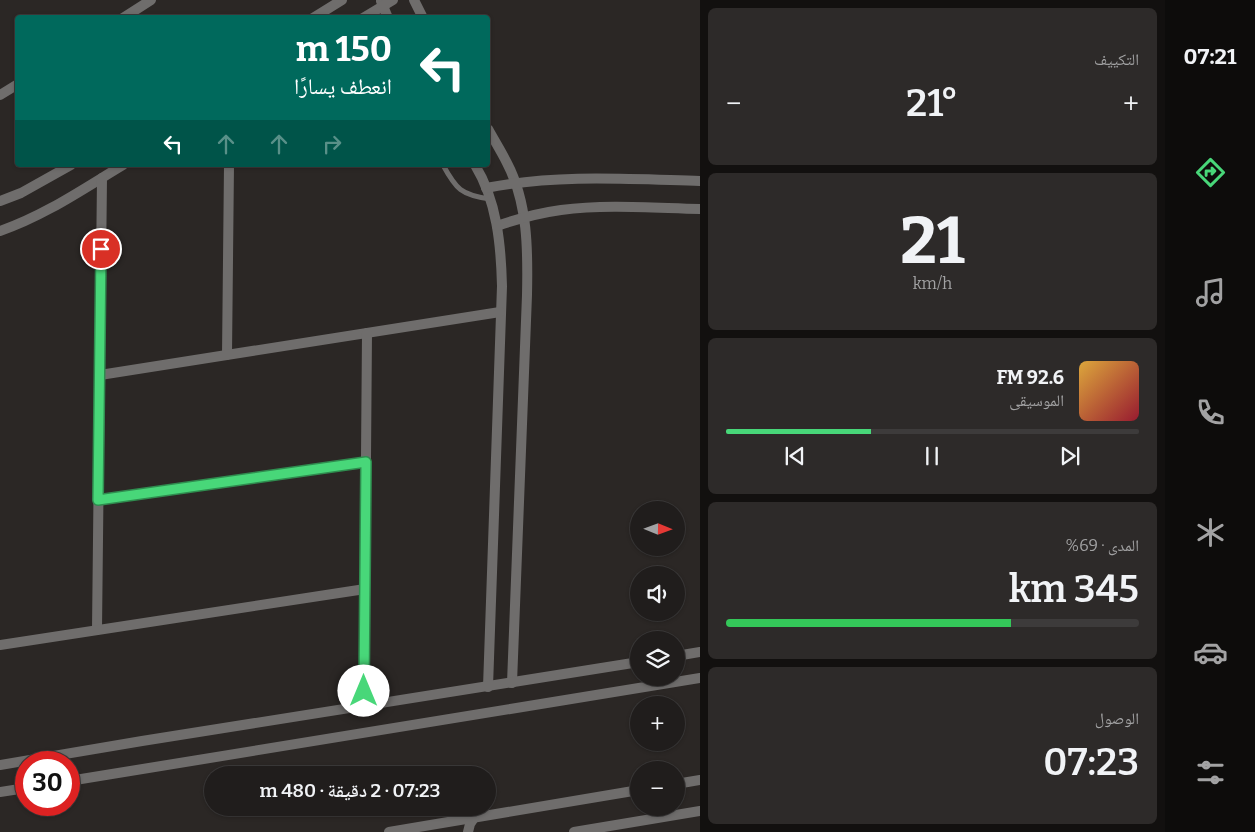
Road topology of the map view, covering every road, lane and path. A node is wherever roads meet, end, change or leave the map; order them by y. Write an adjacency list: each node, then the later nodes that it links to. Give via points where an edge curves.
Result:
1 (150, 0): 6 (street)
2 (342, 0): 7 (street)
3 (393, 0): 5 (street)
4 (414, 0): 10 (street)
5 (382, 3): 8 (street); 9 (street)
6 (128, 15)
7 (319, 15)
8 (367, 15)
9 (387, 15)
10 (422, 15)
11 (15, 86): 12 (street)
12 (0, 95)
13 (490, 132): 21 (street)
14 (66, 167): 24 (street)
15 (120, 167): 19 (street)
16 (229, 167): 31 (street)
17 (444, 167): 23 (lane, via 459,189)
18 (476, 167): 22 (street)
19 (102, 178): 28 (street, via 53,208); 32 (street)
20 (700, 181): 21 (street, via 553,179)
21 (515, 182): 22 (street); 26 (street)
22 (486, 188): 23 (street)
23 (490, 199): 27 (street)
24 (0, 201)
25 (700, 209): 26 (street, via 595,207 559,210)
26 (524, 218): 27 (street); 42 (street, via 528,269)
27 (496, 226): 29 (street, via 501,260)
28 (0, 231)
29 (500, 312): 30 (street); 43 (street)
30 (367, 333): 31 (street); 33 (street)
31 (227, 355): 32 (street)
32 (100, 375): 34 (street)
33 (366, 462): 34 (street); 35 (street)
34 (98, 500): 36 (street)
35 (365, 589): 36 (street); 44 (street)
36 (97, 630): 37 (street)
37 (0, 645)
38 (700, 652): 39 (street)
39 (685, 654)
40 (630, 663): 42 (street)
41 (700, 678): 46 (street)
42 (512, 682): 43 (street)
43 (488, 687): 44 (street)
44 (364, 706): 45 (street)
45 (0, 765)
46 (80, 779)
47 (700, 780): 48 (street)
48 (685, 782)
49 (15, 790): 50 (street)
50 (0, 792)
51 (630, 792): 53 (street)
52 (700, 811): 57 (street)
53 (474, 818): 54 (street); 56 (street)
54 (433, 829): 55 (street)
55 (389, 832)
56 (468, 832)
57 (574, 832)

